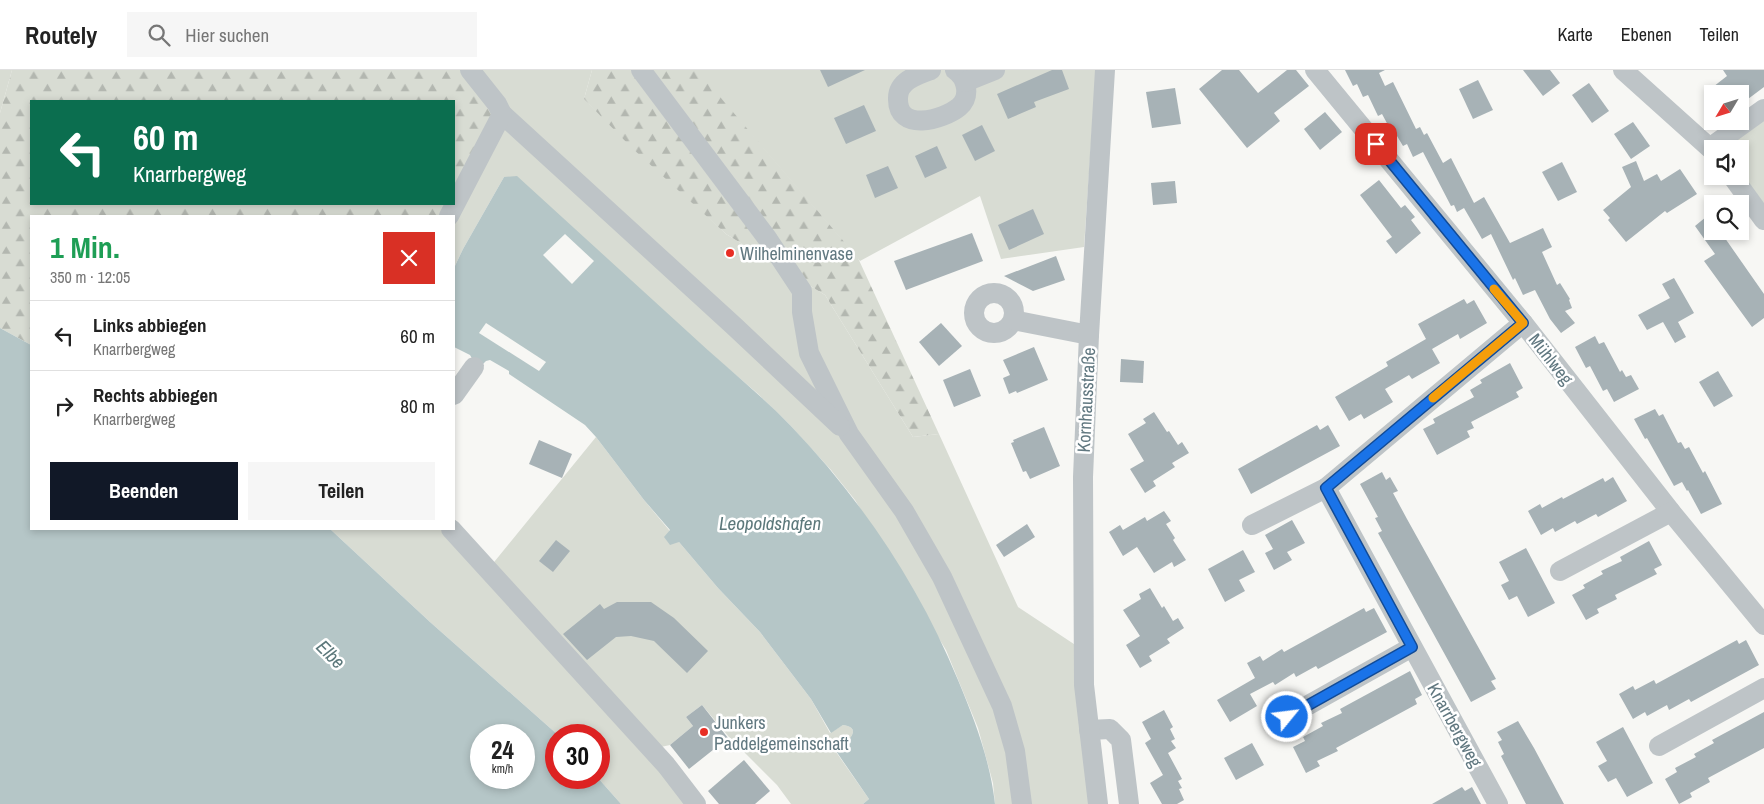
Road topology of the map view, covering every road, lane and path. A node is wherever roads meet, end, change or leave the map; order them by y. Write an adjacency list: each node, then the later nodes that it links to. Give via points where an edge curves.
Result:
1 (470, 70): 10 (street)
2 (641, 70): 21 (street, via 767,238 802,291 809,353)
3 (931, 70): 8 (street, via 903,83 899,90 902,112 915,121 923,122 959,107 966,94)
4 (995, 70): 8 (street)
5 (1106, 70): 18 (street, Kornhausstraße)
6 (1315, 70): 17 (street, Mühlweg)
7 (1623, 70): 12 (street)
8 (960, 76)
9 (1764, 109): 11 (street)
10 (502, 114): 14 (street); 21 (street)
11 (1723, 140)
12 (1704, 141)
13 (1739, 185): 15 (street)
14 (455, 203)
15 (1764, 220)
16 (1013, 320): 18 (street)
17 (1523, 323): 22 (street); 23 (street, Mühlweg)
18 (1089, 335): 31 (street, Kornhausstraße, via 1083,477 1084,685)
19 (474, 367): 20 (street)
20 (455, 394)
21 (849, 434): 34 (street, via 904,512 942,577 1007,720 1016,751)
22 (1326, 488): 24 (street); 28 (street, Knarrbergweg)
23 (1670, 512): 26 (street); 27 (street, Mühlweg)
24 (1252, 525)
25 (452, 530): 33 (street, via 666,765)
26 (1560, 571)
27 (1764, 625)
28 (1412, 647): 30 (street); 37 (street, Knarrbergweg)
29 (1764, 688): 32 (street)
30 (1287, 717)
31 (1089, 730): 35 (street, Kornhausstraße); 36 (street, via 1110,729 1121,740)
32 (1659, 746)
33 (696, 804)
34 (1022, 804)
35 (1098, 804)
36 (1129, 804)
37 (1498, 804)

